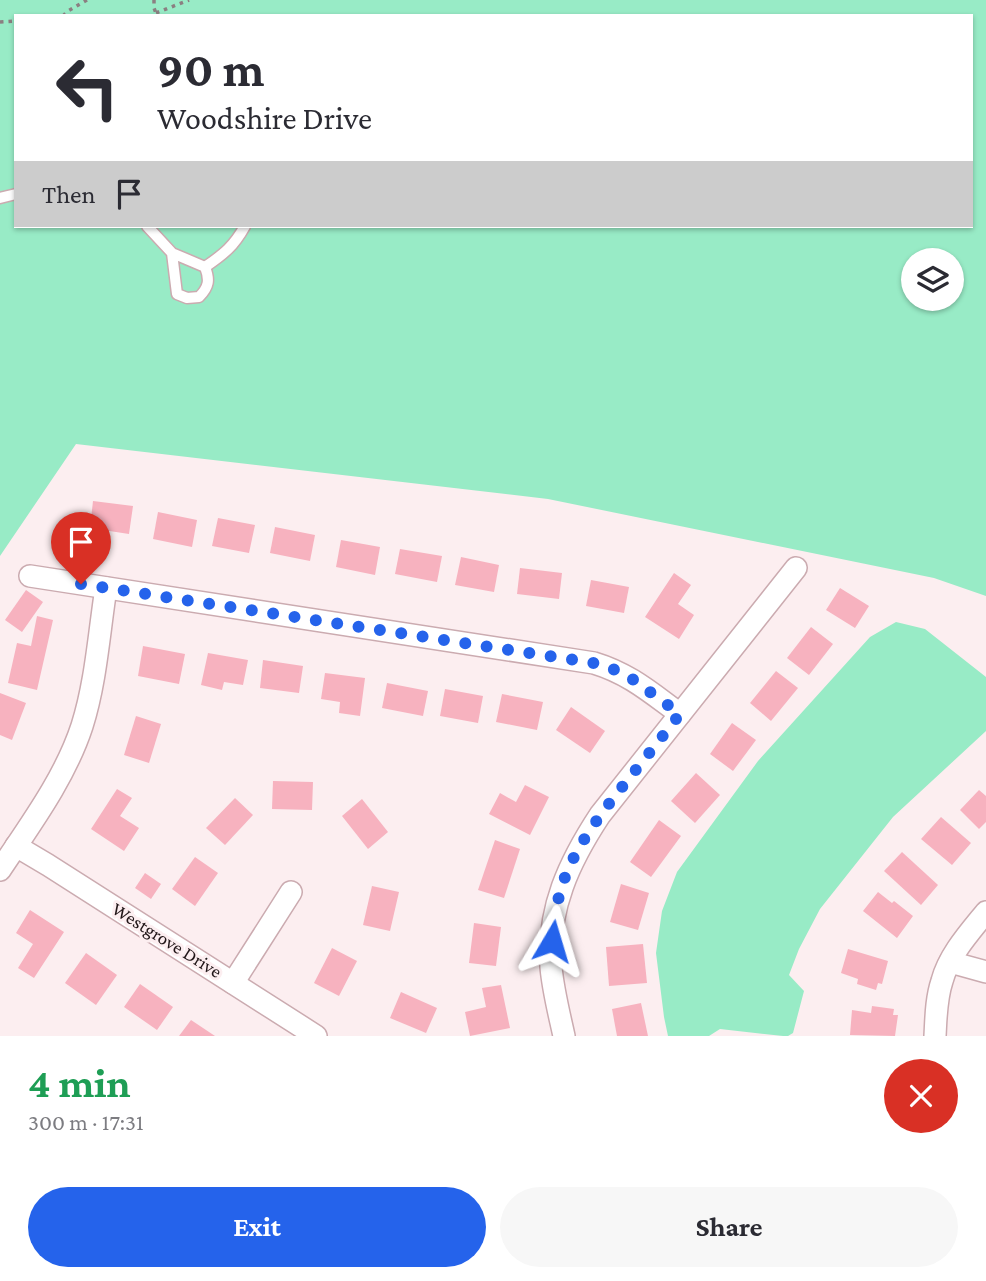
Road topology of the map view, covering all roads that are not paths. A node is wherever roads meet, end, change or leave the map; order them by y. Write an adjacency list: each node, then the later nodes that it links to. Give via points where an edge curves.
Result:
1 (149, 228): 3 (lane)
2 (245, 228): 4 (lane, via 225,254)
3 (172, 253): 4 (lane); 4 (lane, via 177,294 199,297 207,288)
4 (205, 267)
5 (796, 568): 8 (street)
6 (30, 576): 7 (street)
7 (106, 588): 8 (street, via 594,663 631,678); 9 (street, via 82,727 63,772)
8 (680, 714): 17 (street, via 600,815 567,872 554,918 551,964)
9 (16, 846): 10 (street); 15 (street, Westgrove Drive)
10 (0, 870)
11 (291, 892): 15 (street)
12 (986, 912): 13 (street)
13 (950, 962): 14 (street); 18 (street, via 942,980)
14 (986, 972)
15 (233, 983): 16 (street, Westgrove Drive)
16 (316, 1036)
17 (564, 1036)
18 (935, 1036)

